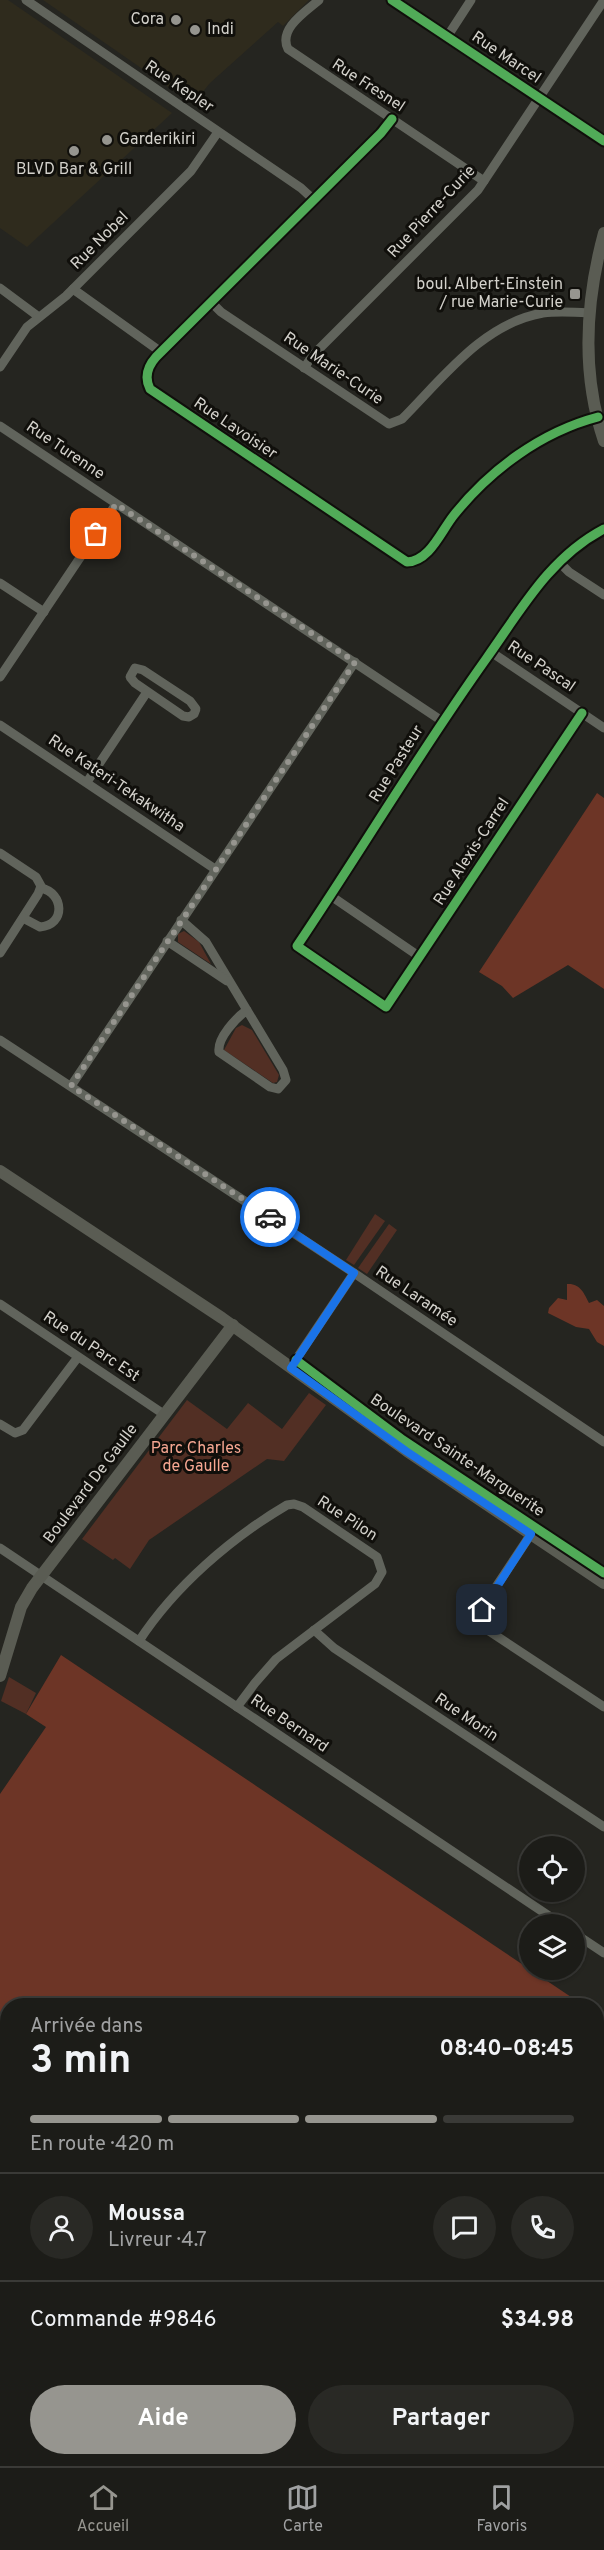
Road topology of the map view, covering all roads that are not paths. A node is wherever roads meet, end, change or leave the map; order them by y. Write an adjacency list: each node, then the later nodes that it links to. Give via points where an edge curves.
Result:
1 (26, 0): 9 (street, Rue Kepler)
2 (319, 0): 8 (street, Rue Fresnel, via 290,28 285,39 288,50)
3 (392, 0): 6 (street, Rue Marcel)
4 (471, 0): 6 (street)
5 (604, 0): 7 (street, Rue Pierre-Curie)
6 (447, 37): 7 (street, Rue Marcel)
7 (539, 98): 10 (street, Rue Marcel); 11 (street, Rue Pierre-Curie)
8 (392, 119): 11 (street, Rue Fresnel); 12 (street, Rue Lavoisier)
9 (218, 132): 12 (street, Rue Kepler); 15 (street, Rue Nobel, via 191,171)
10 (604, 141)
11 (484, 181): 21 (street, Rue Pierre-Curie)
12 (314, 200): 16 (street, Rue Lavoisier)
13 (604, 233): 17 (street)
14 (0, 288): 18 (street)
15 (73, 289): 18 (street, Rue Nobel); 19 (street)
16 (212, 303): 19 (street, Rue Lavoisier); 21 (street, Rue Marie-Curie)
17 (589, 313): 21 (street, Rue Marie-Curie, via 544,313 502,328 479,343 396,423 381,421); 22 (street, via 590,374)
18 (39, 317): 20 (street, Rue Nobel, via 27,327)
19 (161, 352): 22 (street, Rue Lavoisier, via 148,370 148,385 153,392 407,562 423,558 463,505 509,462 546,438)
20 (0, 367)
21 (304, 368)
22 (598, 417): 24 (street)
23 (0, 426): 25 (street, Rue Turenne)
24 (604, 441)
25 (116, 504): 30 (street); 32 (street, Rue Turenne)
26 (604, 529): 27 (street, Rue Pasteur)
27 (558, 561): 29 (street); 31 (street, Rue Pasteur)
28 (0, 583): 30 (street)
29 (604, 595)
30 (44, 612): 33 (street)
31 (491, 652): 35 (street, Rue Pascal); 36 (street, Rue Pasteur)
32 (355, 662): 36 (street, Rue Turenne); 41 (street)
33 (0, 677)
34 (147, 692): 34 (street, via 130,679 135,668 190,701 196,711 189,717 183,716); 39 (street)
35 (582, 713): 38 (street, Rue Pascal); 48 (street, Rue Alexis-Carrel)
36 (442, 721): 43 (street, Rue Pasteur)
37 (0, 725): 39 (street, Rue Kateri-Tekakwitha)
38 (604, 728)
39 (87, 782): 41 (street, Rue Kateri-Tekakwitha)
40 (0, 853): 42 (street, via 36,878)
41 (215, 869): 45 (street)
42 (40, 888): 44 (street); 44 (street, via 55,895 59,916 52,924 40,927)
43 (331, 896): 48 (street); 50 (street, Rue Pasteur, via 297,946)
44 (23, 918): 47 (street)
45 (181, 920): 46 (street); 49 (street, via 202,937)
46 (167, 941): 49 (street); 53 (street)
47 (0, 953)
48 (420, 957): 50 (street, Rue Alexis-Carrel)
49 (230, 983): 51 (street)
50 (386, 1006)
51 (247, 1010): 51 (street, via 235,1020 219,1044 219,1052 278,1089 286,1075)
52 (0, 1040): 53 (street, Rue Laramée)
53 (71, 1086): 55 (street, Rue Laramée)
54 (0, 1171): 57 (street, Boulevard Sainte-Marguerite)
55 (354, 1273): 59 (street); 62 (street, Rue Laramée)
56 (0, 1304): 58 (street, Rue du Parc Est)
57 (232, 1325): 59 (street, Boulevard Sainte-Marguerite); 60 (street, Boulevard De Gaulle)
58 (78, 1357): 60 (street, Rue du Parc Est); 61 (street, via 22,1430 15,1433)
59 (291, 1368): 63 (street, Boulevard Sainte-Marguerite)
60 (165, 1415): 65 (street, Boulevard De Gaulle)
61 (0, 1424)
62 (604, 1442)
63 (531, 1534): 66 (street, Boulevard Sainte-Marguerite); 71 (street, via 486,1602 481,1621 489,1631)
64 (0, 1548): 65 (street, Rue Bernard)
65 (42, 1575): 68 (street, Rue Bernard); 69 (street, Boulevard De Gaulle, via 21,1607)
66 (604, 1582)
67 (314, 1630): 68 (street, Rue Pilon, via 372,1588 381,1576 382,1566 373,1554 291,1504 197,1573 168,1602); 70 (street, Rue Pilon, via 269,1666); 72 (street, Rue Morin, via 328,1644)
68 (139, 1641): 70 (street, Rue Bernard)
69 (0, 1676)
70 (237, 1707): 73 (street, Rue Bernard)
71 (604, 1707)
72 (604, 1827)
73 (546, 1914)
74 (585, 1940): 75 (street)
75 (604, 1953)

